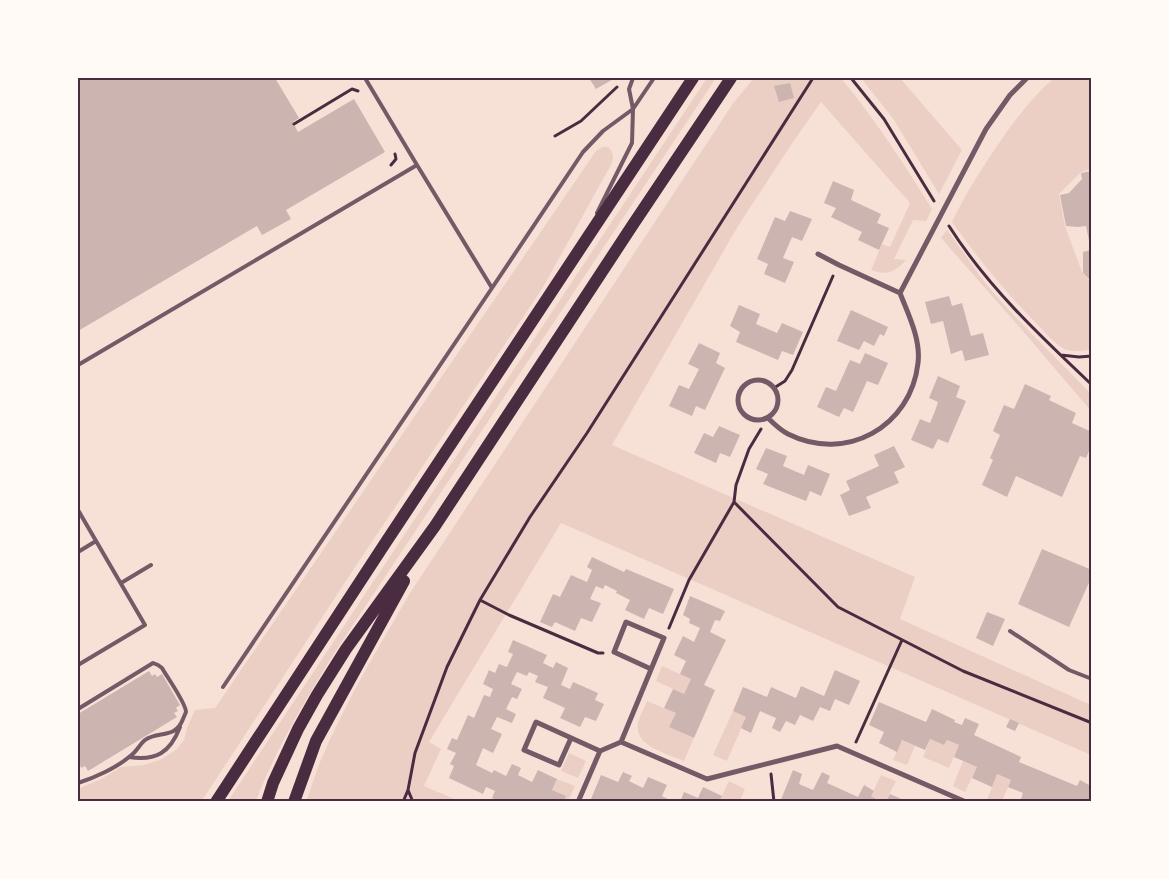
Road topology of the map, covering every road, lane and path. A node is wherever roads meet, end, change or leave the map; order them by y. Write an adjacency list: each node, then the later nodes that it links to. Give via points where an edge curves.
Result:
1 (365, 78): 11 (lane)
2 (633, 78): 13 (lane, via 629,89)
3 (654, 78): 13 (lane)
4 (694, 78): 21 (main road)
5 (731, 78): 33 (main road)
6 (813, 78): 38 (path)
7 (851, 78): 19 (path, via 884,119)
8 (1027, 78): 19 (street, via 1010,95 986,129)
9 (355, 84): 12 (path)
10 (620, 84): 15 (path, via 581,121)
11 (370, 86): 12 (path); 18 (lane)
12 (359, 92): 14 (path, via 352,89)
13 (633, 109): 21 (lane, via 632,143); 23 (lane, via 603,131 583,152)
14 (294, 124)
15 (555, 136)
16 (394, 151): 17 (path, via 396,159)
17 (391, 165)
18 (417, 166): 23 (lane); 27 (lane)
19 (942, 214): 24 (street); 25 (path, via 985,274)
20 (818, 254): 22 (street)
21 (576, 255): 58 (main road)
22 (839, 265): 24 (street); 29 (path, via 792,370 785,381)
23 (492, 288): 46 (lane)
24 (900, 293): 30 (street, via 913,329 919,361 911,392 892,419 854,442 825,445 788,434)
25 (1061, 355): 26 (path); 28 (path)
26 (1092, 356)
27 (78, 365)
28 (1092, 385)
29 (774, 388): 30 (street, via 778,401); 30 (street, via 763,381 750,382 738,397 744,415 755,420)
30 (768, 418): 31 (path, via 749,449 736,485)
31 (734, 502): 40 (path, via 689,580); 41 (path, via 838,607)
32 (78, 510): 34 (lane)
33 (435, 526): 59 (main road, via 346,649 317,695 298,729); 60 (main road, via 316,741)
34 (96, 541): 35 (lane); 37 (lane)
35 (78, 552)
36 (151, 565): 37 (lane)
37 (121, 583): 43 (lane, via 145,625)
38 (480, 600): 42 (path, via 598,653); 57 (path, via 447,667 428,716 415,753)
39 (1010, 631): 45 (lane, via 1069,670)
40 (664, 638): 42 (street, via 626,622); 44 (street)
41 (902, 640): 48 (path, via 963,671); 53 (path)
42 (614, 652): 44 (street)
43 (78, 665)
44 (652, 669): 51 (street)
45 (1092, 679)
46 (224, 687)
47 (78, 709): 49 (lane, via 153,663 162,668 184,704 186,712)
48 (1092, 723)
49 (181, 725): 54 (lane, via 172,732 143,741); 54 (lane, via 176,738 162,752 143,759)
50 (571, 738): 50 (street, via 536,722 524,750 559,765); 52 (street)
51 (621, 742): 52 (street); 55 (street, via 707,779)
52 (600, 751): 63 (street)
53 (851, 752): 55 (street, via 837,746); 65 (street)
54 (129, 758): 56 (lane)
55 (770, 763): 64 (path)
56 (78, 783)
57 (408, 790): 61 (path); 62 (path)
58 (216, 802)
59 (267, 802)
60 (294, 802)
61 (403, 802)
62 (413, 802)
63 (578, 802)
64 (774, 802)
65 (966, 802)

